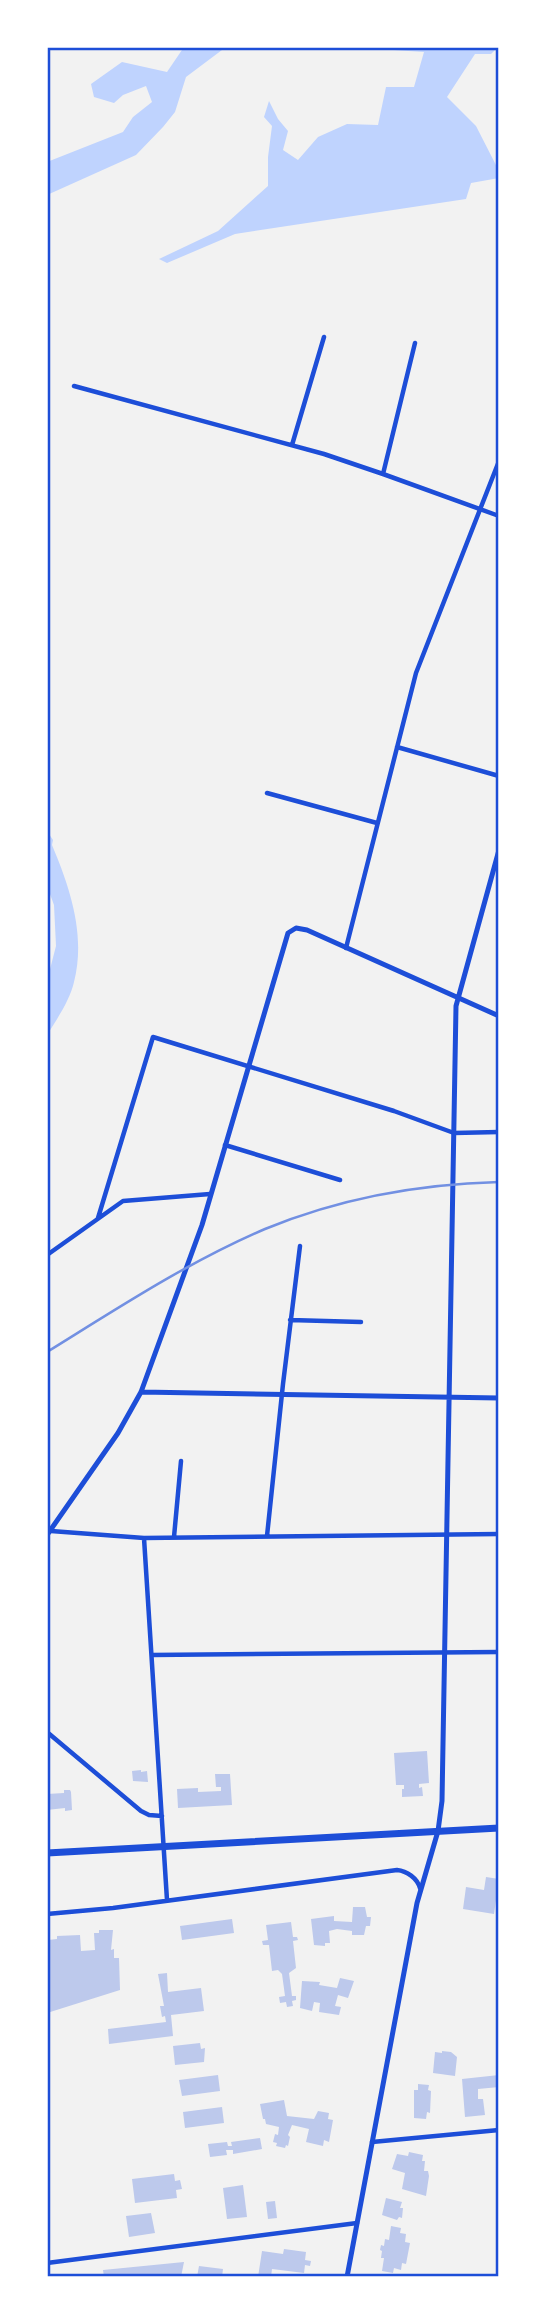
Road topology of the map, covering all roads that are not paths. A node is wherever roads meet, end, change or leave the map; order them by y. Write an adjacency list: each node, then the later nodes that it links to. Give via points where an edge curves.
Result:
1 (324, 337): 4 (street)
2 (415, 343): 6 (street)
3 (74, 386): 4 (street)
4 (292, 445): 6 (street)
5 (499, 461): 7 (street)
6 (383, 474): 7 (street)
7 (480, 510): 8 (street); 9 (street, via 419,664)
8 (499, 516)
9 (397, 747): 10 (street); 12 (street)
10 (499, 776)
11 (267, 793): 12 (street)
12 (377, 823): 14 (street)
13 (499, 850): 15 (street)
14 (346, 948): 15 (street); 17 (street, via 307,930 294,929 286,938)
15 (458, 998): 16 (street); 19 (street)
16 (499, 1016)
17 (247, 1066): 19 (street); 20 (street); 23 (street, via 153,1037)
18 (499, 1132): 19 (street)
19 (454, 1133): 30 (street)
20 (224, 1145): 21 (street); 22 (street)
21 (340, 1180)
22 (210, 1194): 23 (street, via 129,1200); 28 (street)
23 (98, 1218): 25 (street)
24 (300, 1246): 26 (street)
25 (47, 1255)
26 (290, 1321): 27 (street); 29 (street)
27 (360, 1322)
28 (141, 1392): 29 (street); 33 (street)
29 (282, 1395): 30 (street); 36 (street)
30 (450, 1397): 31 (street); 35 (street)
31 (499, 1398)
32 (181, 1461): 37 (street)
33 (49, 1533): 38 (street)
34 (499, 1534): 35 (street)
35 (448, 1535): 36 (street); 39 (street)
36 (267, 1536): 37 (street)
37 (174, 1537): 38 (street)
38 (144, 1538): 41 (street)
39 (446, 1652): 40 (street); 41 (street); 45 (street, via 444,1782)
40 (499, 1652)
41 (152, 1655): 43 (street)
42 (47, 1732): 43 (street, via 141,1811)
43 (162, 1816): 46 (street)
44 (499, 1828): 45 (highway)
45 (438, 1831): 46 (highway); 48 (street)
46 (163, 1847): 47 (highway); 49 (street)
47 (47, 1853)
48 (421, 1890): 49 (street, via 416,1880 397,1870); 52 (street)
49 (167, 1900): 50 (street)
50 (47, 1914)
51 (499, 2130): 52 (street)
52 (372, 2142): 53 (street)
53 (357, 2222): 54 (street); 55 (street)
54 (47, 2263)
55 (347, 2277)

